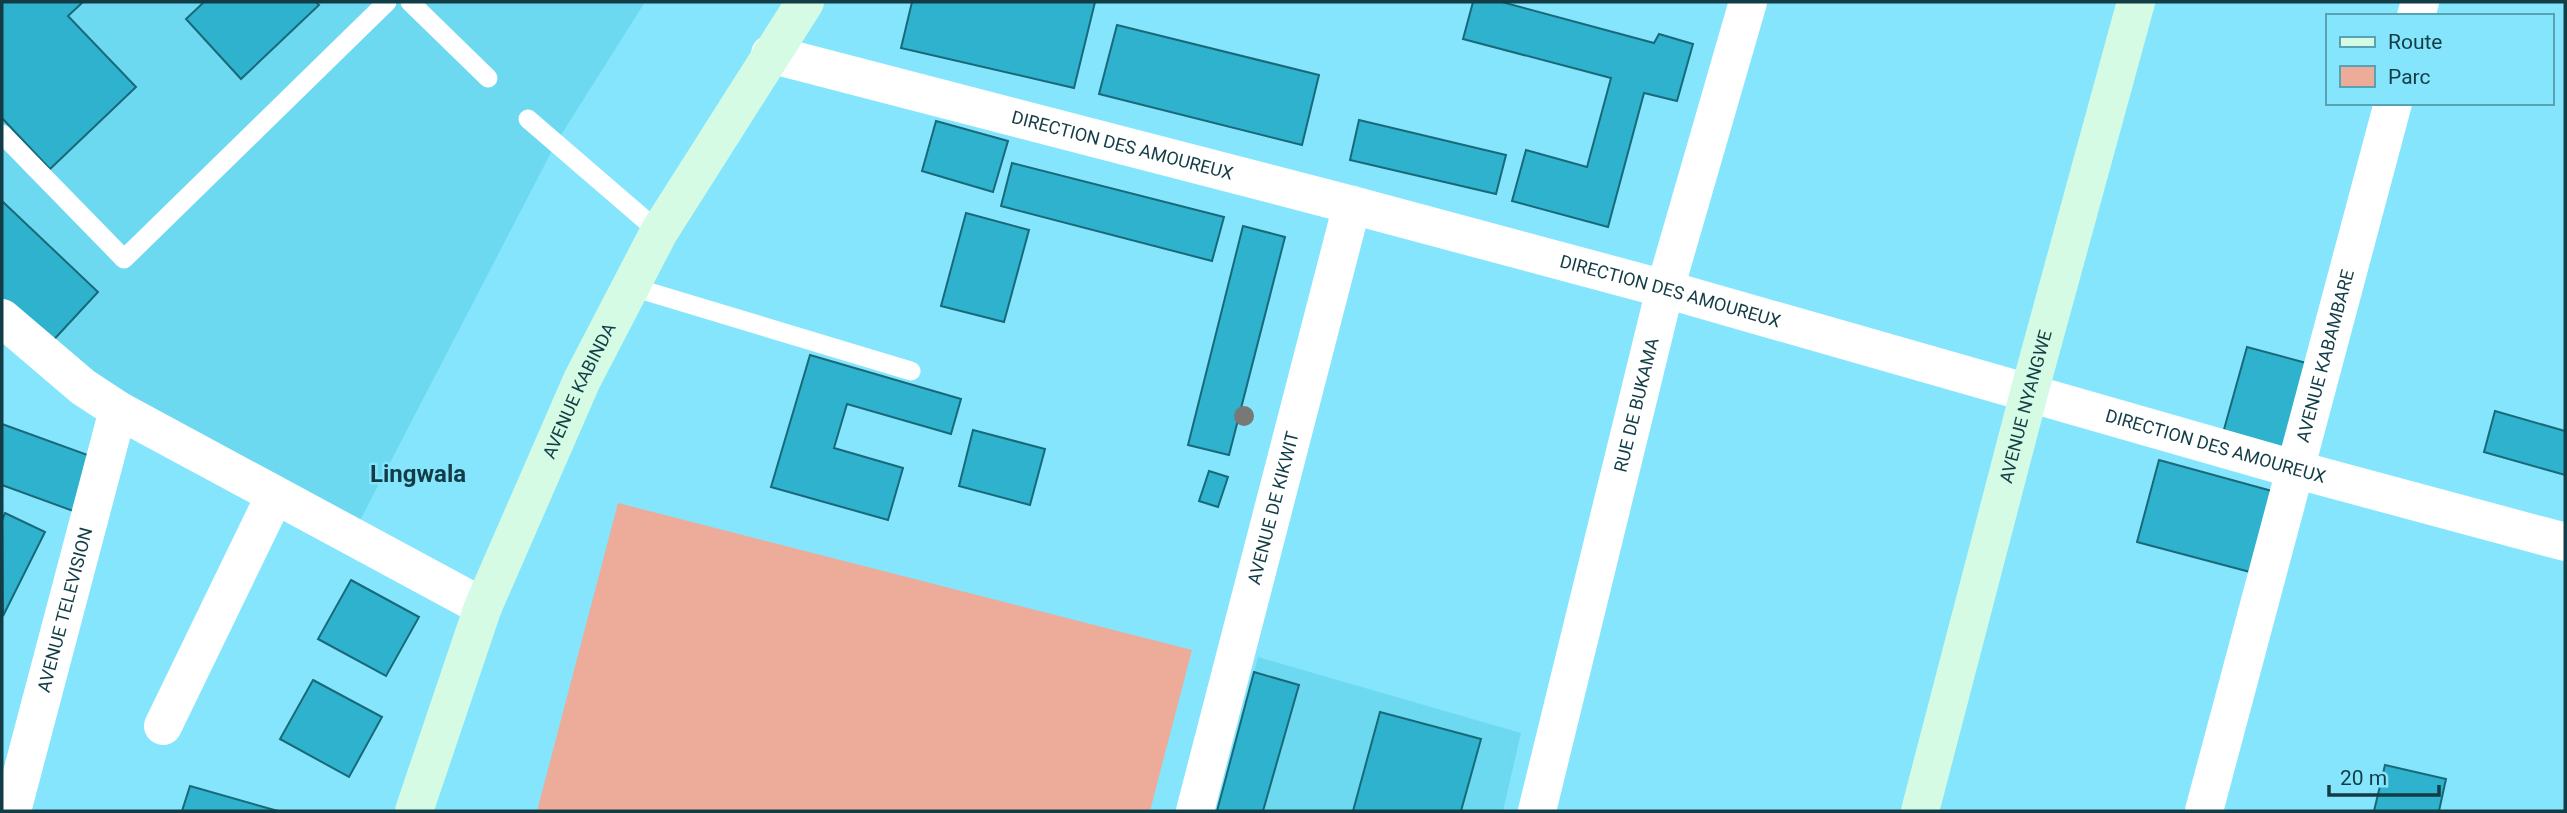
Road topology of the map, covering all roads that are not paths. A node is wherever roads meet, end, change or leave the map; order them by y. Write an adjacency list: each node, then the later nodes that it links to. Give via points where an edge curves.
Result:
1 (387, 2): 10 (lane, via 124,260)
2 (410, 2): 7 (lane)
3 (805, 2): 6 (street, AVENUE KABINDA)
4 (1748, 2): 14 (street, RUE DE BUKAMA)
5 (2136, 2): 17 (street, AVENUE NYANGWE)
6 (770, 54): 11 (street, DIRECTION DES AMOUREUX); 12 (street, AVENUE KABINDA)
7 (488, 78)
8 (2392, 105): 19 (street, AVENUE KABAMBARE)
9 (528, 119): 12 (lane)
10 (2, 134)
11 (1352, 205): 14 (street, DIRECTION DES AMOUREUX); 26 (street, AVENUE DE KIKWIT)
12 (659, 232): 13 (street, AVENUE KABINDA)
13 (629, 286): 16 (lane); 22 (street, AVENUE KABINDA, via 582,380)
14 (1665, 289): 17 (street, DIRECTION DES AMOUREUX); 27 (street, RUE DE BUKAMA)
15 (2, 318): 18 (street, via 83,387)
16 (911, 371)
17 (2029, 393): 19 (street, DIRECTION DES AMOUREUX); 28 (street, AVENUE NYANGWE)
18 (118, 410): 20 (street); 24 (street, AVENUE TELEVISION)
19 (2294, 469): 21 (street, DIRECTION DES AMOUREUX); 29 (street, AVENUE KABAMBARE)
20 (275, 495): 22 (street); 23 (street)
21 (2565, 542)
22 (483, 607): 25 (street, AVENUE KABINDA)
23 (163, 726)
24 (12, 811)
25 (414, 811)
26 (1195, 811)
27 (1537, 811)
28 (1920, 811)
29 (2204, 811)

